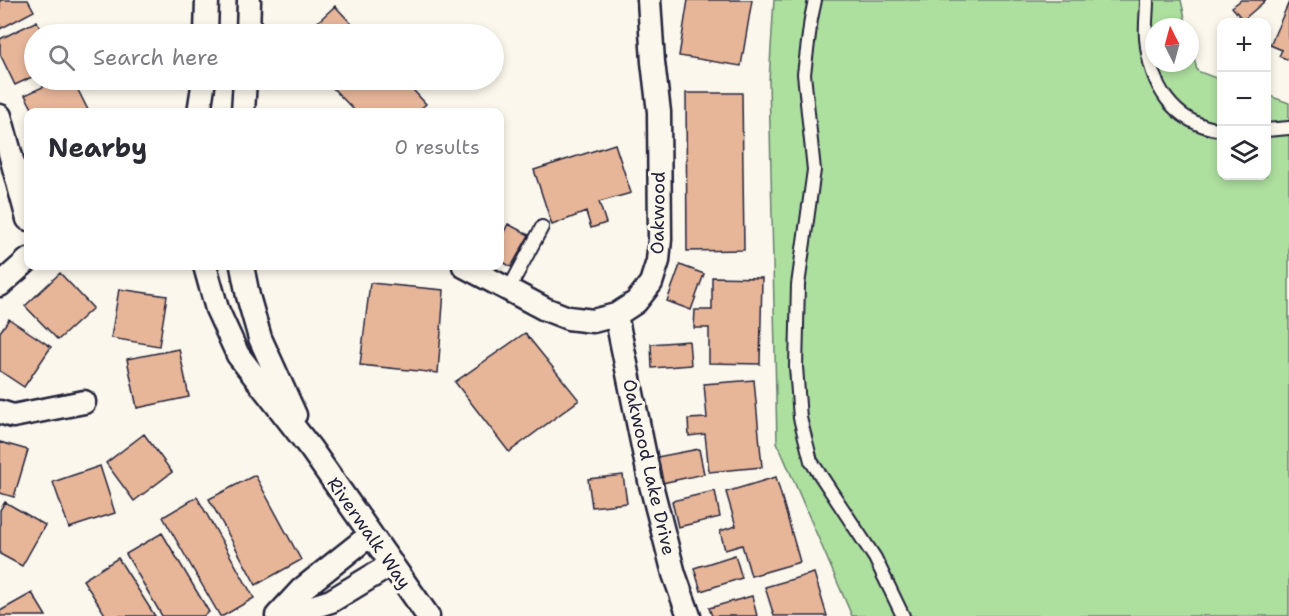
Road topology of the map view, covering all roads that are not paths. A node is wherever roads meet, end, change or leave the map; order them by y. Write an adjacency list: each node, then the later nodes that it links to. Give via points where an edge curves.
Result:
1 (207, 0): 6 (street)
2 (249, 0): 7 (street)
3 (649, 0): 24 (street, Oakwood, via 659,112 658,261 651,283 636,302)
4 (815, 0): 34 (lane, via 804,74 814,170 798,285 796,368 800,418 811,461 875,558)
5 (1148, 0): 14 (lane, via 1145,36 1156,84 1185,118)
6 (206, 24)
7 (248, 24)
8 (203, 90): 10 (street)
9 (244, 90): 11 (street)
10 (200, 108)
11 (243, 108)
12 (0, 116): 16 (street)
13 (1289, 128): 15 (lane)
14 (1217, 130)
15 (1271, 130)
16 (24, 204)
17 (542, 227): 23 (lane)
18 (24, 264): 22 (street)
19 (206, 270): 27 (street, Riverwalk Way, via 217,309 238,355)
20 (243, 270): 27 (street, Riverwalk Way, via 260,338)
21 (472, 270): 23 (street, Oakwood)
22 (0, 285)
23 (508, 289): 24 (street, Oakwood, via 568,318 593,321)
24 (616, 315): 33 (street, Oakwood Lake Drive, via 650,481)
25 (84, 402): 26 (street, via 14,416)
26 (0, 412)
27 (311, 449): 28 (street, Riverwalk Way)
28 (370, 535): 29 (street, Riverwalk Way); 30 (street, via 302,589)
29 (392, 564): 31 (street, via 331,601); 32 (street, Riverwalk Way)
30 (277, 616)
31 (284, 616)
32 (428, 616)
33 (689, 616)
34 (903, 616)

